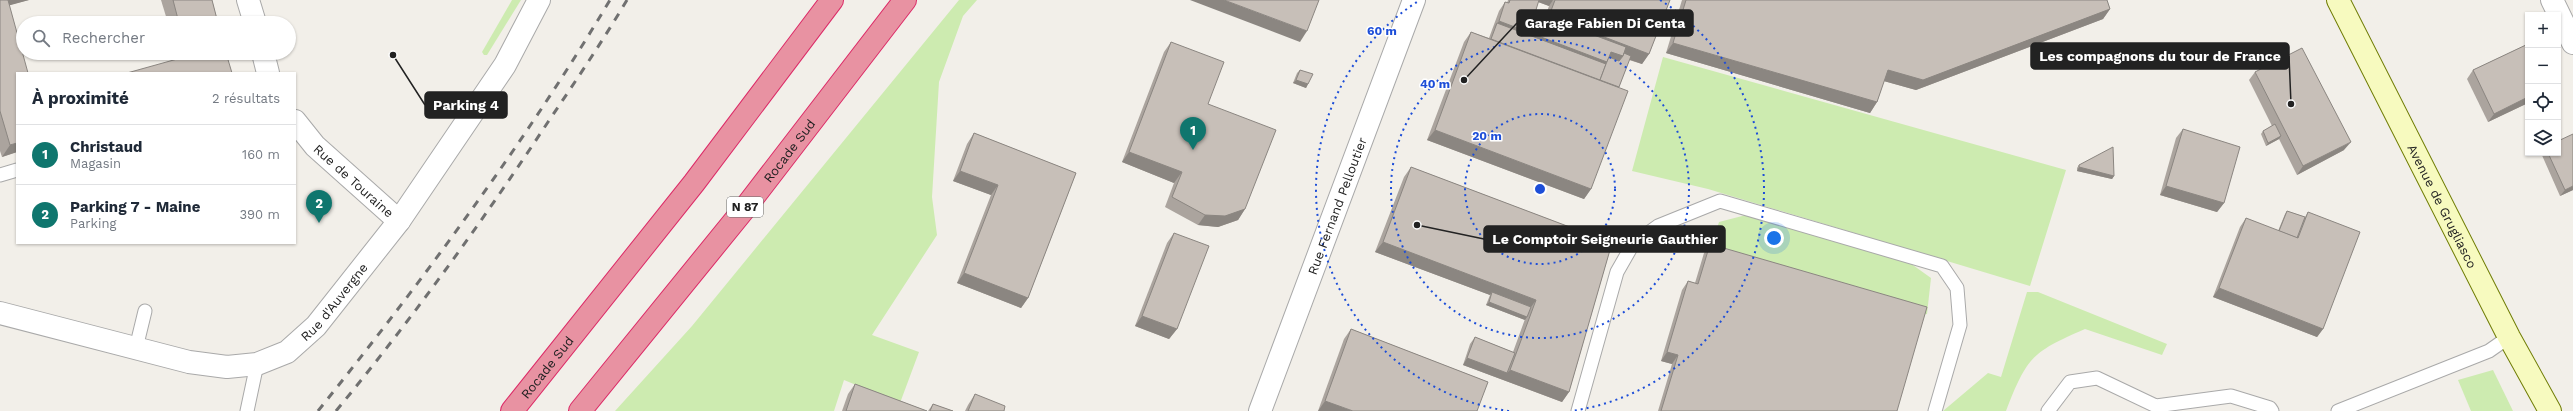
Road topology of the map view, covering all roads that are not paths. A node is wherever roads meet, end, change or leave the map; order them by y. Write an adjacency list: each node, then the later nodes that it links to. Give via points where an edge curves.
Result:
1 (248, 0): 8 (street)
2 (539, 0): 15 (street, Rue d'Auvergne, via 505,65)
3 (832, 0): 22 (highway, Rocade Sud, via 694,183)
4 (905, 0): 23 (highway, Rocade Sud / N 87, via 745,208)
5 (1414, 0): 24 (street, Rue Fernand Pelloutier)
6 (2338, 0): 18 (main road, Avenue de Grugliasco)
7 (2552, 0): 9 (street)
8 (253, 16)
9 (2573, 43)
10 (265, 60): 11 (street)
11 (268, 72)
12 (296, 122): 15 (street, Rue de Touraine, via 314,146)
13 (16, 170): 14 (lane)
14 (0, 175)
15 (400, 221): 20 (street, Rue d'Auvergne, via 316,326 287,352)
16 (146, 311): 19 (lane)
17 (0, 313): 19 (street, Rue d'Auvergne)
18 (2509, 337): 29 (lane, via 2489,351); 30 (main road, Avenue de Grugliasco)
19 (136, 348): 20 (street, Rue d'Auvergne, via 189,362 227,367)
20 (257, 364): 21 (lane)
21 (247, 411)
22 (512, 411)
23 (580, 411)
24 (1260, 411)
25 (1578, 411): 26 (lane, via 1617,272 1633,244 1658,226 1720,201 1942,266 1957,288 1960,325)
26 (1935, 411)
27 (2048, 411): 28 (lane, via 2070,382 2096,378 2156,406 2231,396 2270,408)
28 (2272, 411)
29 (2338, 411)
30 (2550, 411)

